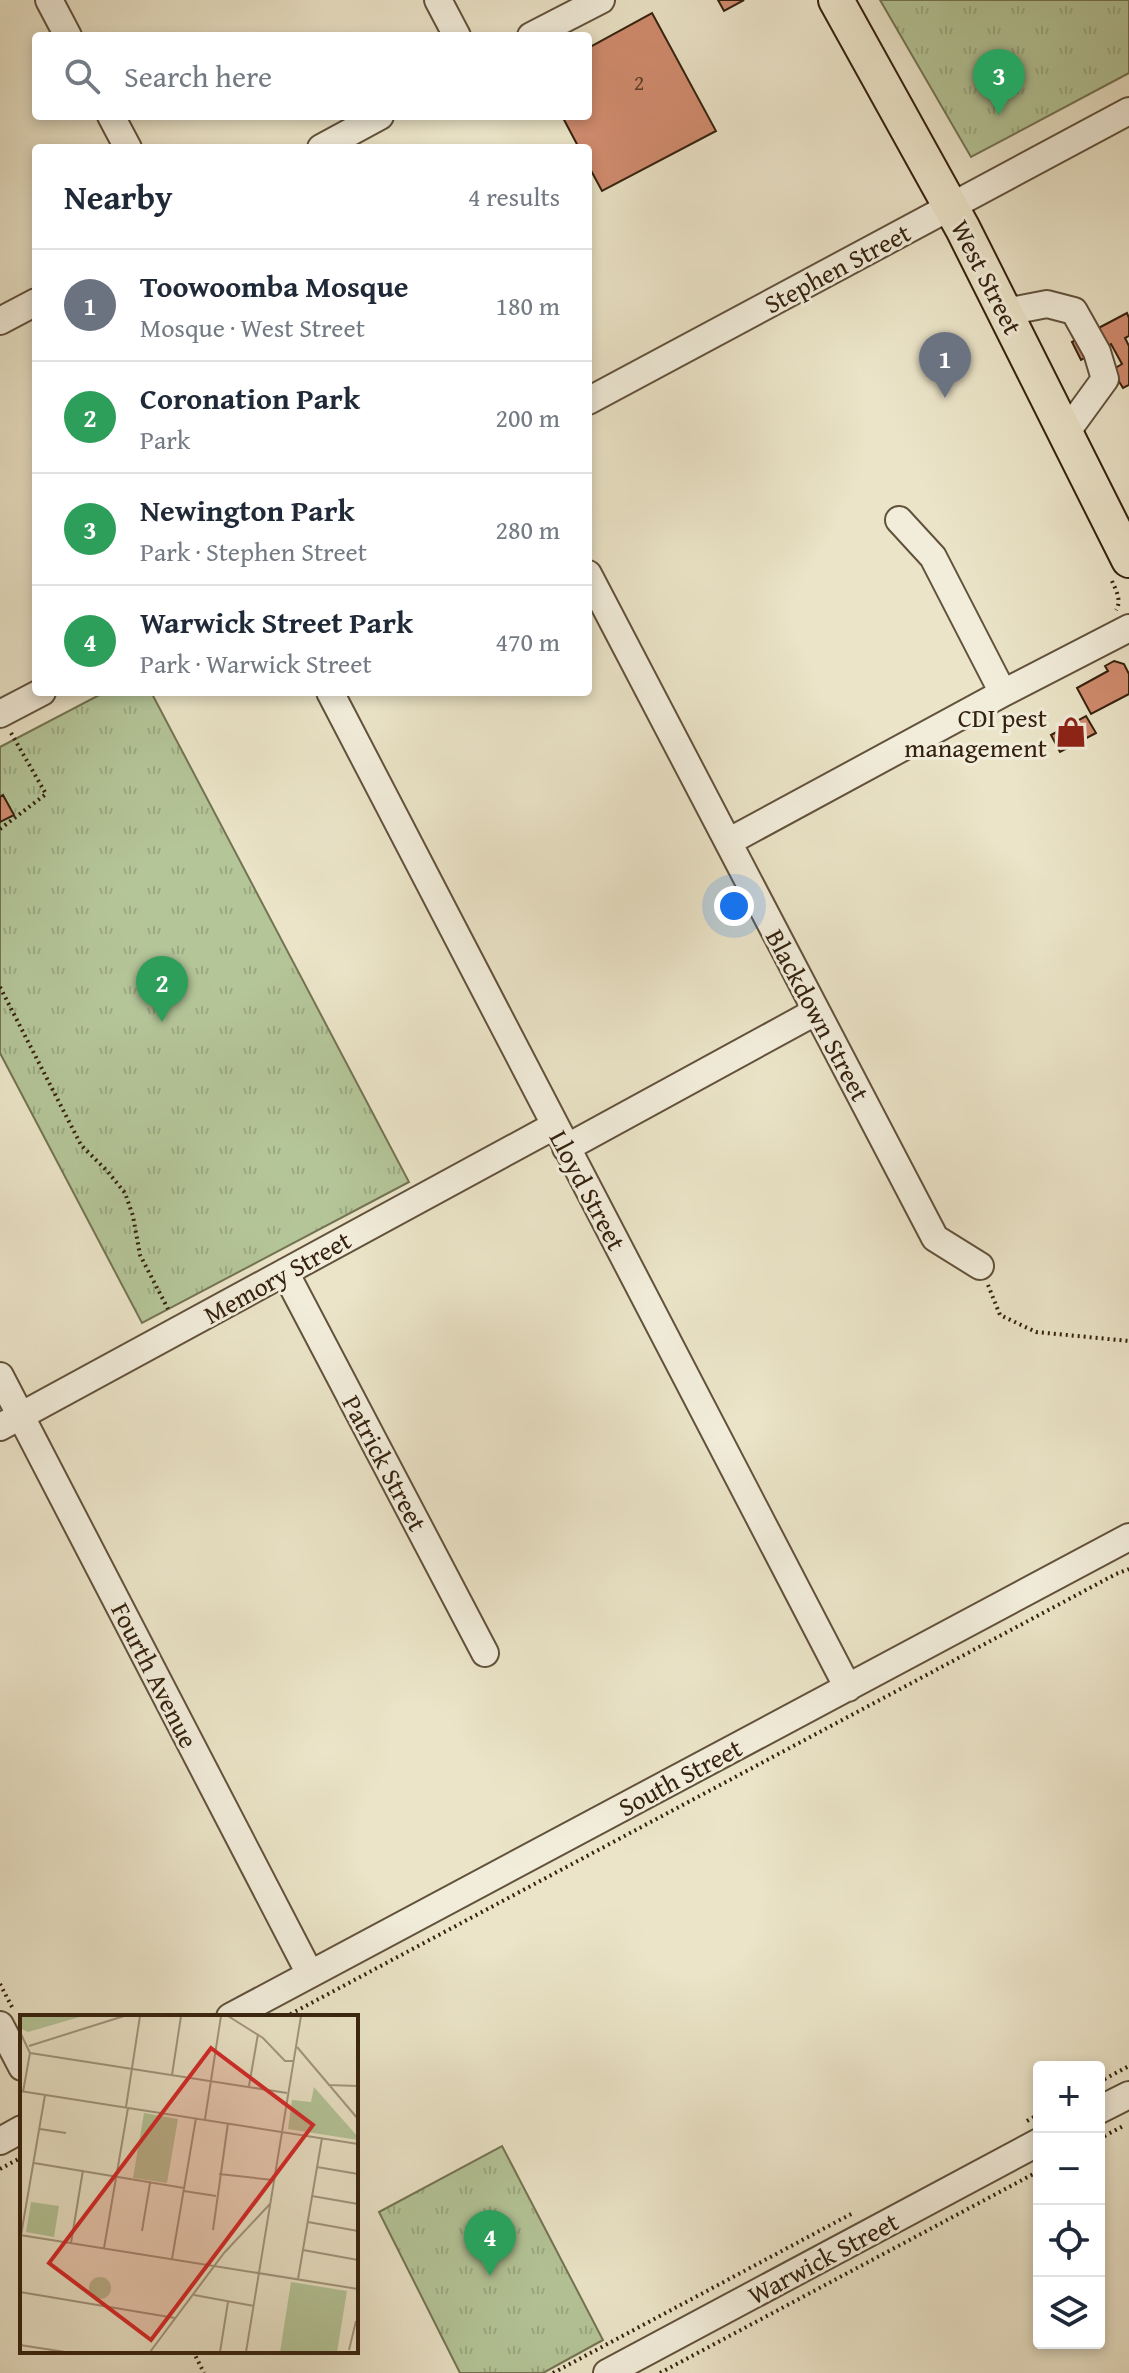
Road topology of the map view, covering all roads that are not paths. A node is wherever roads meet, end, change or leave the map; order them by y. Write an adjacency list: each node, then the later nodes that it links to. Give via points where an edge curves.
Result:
1 (49, 0): 5 (street)
2 (438, 0): 6 (street)
3 (601, 0): 7 (street)
4 (836, 0): 13 (main road, West Street)
5 (66, 32)
6 (455, 32)
7 (539, 32)
8 (1129, 111): 13 (street, Stephen Street)
9 (113, 120): 11 (street)
10 (373, 120): 12 (street)
11 (126, 144)
12 (328, 144)
13 (951, 207): 15 (main road, West Street); 17 (street, Stephen Street)
14 (32, 304): 16 (street)
15 (1005, 312): 18 (main road, West Street); 18 (street, via 1047,304 1074,311 1097,352 1105,379)
16 (0, 321)
17 (592, 399)
18 (1065, 434): 20 (main road, West Street)
19 (899, 520): 23 (street, via 933,557)
20 (1129, 560)
21 (592, 582): 27 (street, Blackdown Street)
22 (1129, 628): 23 (street)
23 (1003, 693): 27 (street)
24 (34, 696): 26 (street)
25 (332, 696): 29 (street, Lloyd Street)
26 (0, 714)
27 (728, 842): 28 (street, Blackdown Street)
28 (815, 1012): 29 (street, Memory Street); 30 (street, Blackdown Street, via 935,1238)
29 (560, 1137): 31 (street, Memory Street); 36 (street, Lloyd Street)
30 (980, 1266)
31 (285, 1272): 33 (street, Memory Street); 35 (street, Patrick Street)
32 (0, 1376): 33 (street, Fourth Avenue)
33 (10, 1422): 37 (street, Fourth Avenue)
34 (1129, 1537): 36 (street, South Street)
35 (485, 1653)
36 (848, 1688): 37 (street, South Street)
37 (310, 1974): 38 (street, South Street)
38 (234, 2015)
39 (0, 2025): 40 (street)
40 (20, 2063)
41 (1129, 2095): 42 (street)
42 (1105, 2107)
43 (20, 2130): 45 (street)
44 (1032, 2132): 46 (street, Warwick Street)
45 (0, 2141)
46 (607, 2373)

